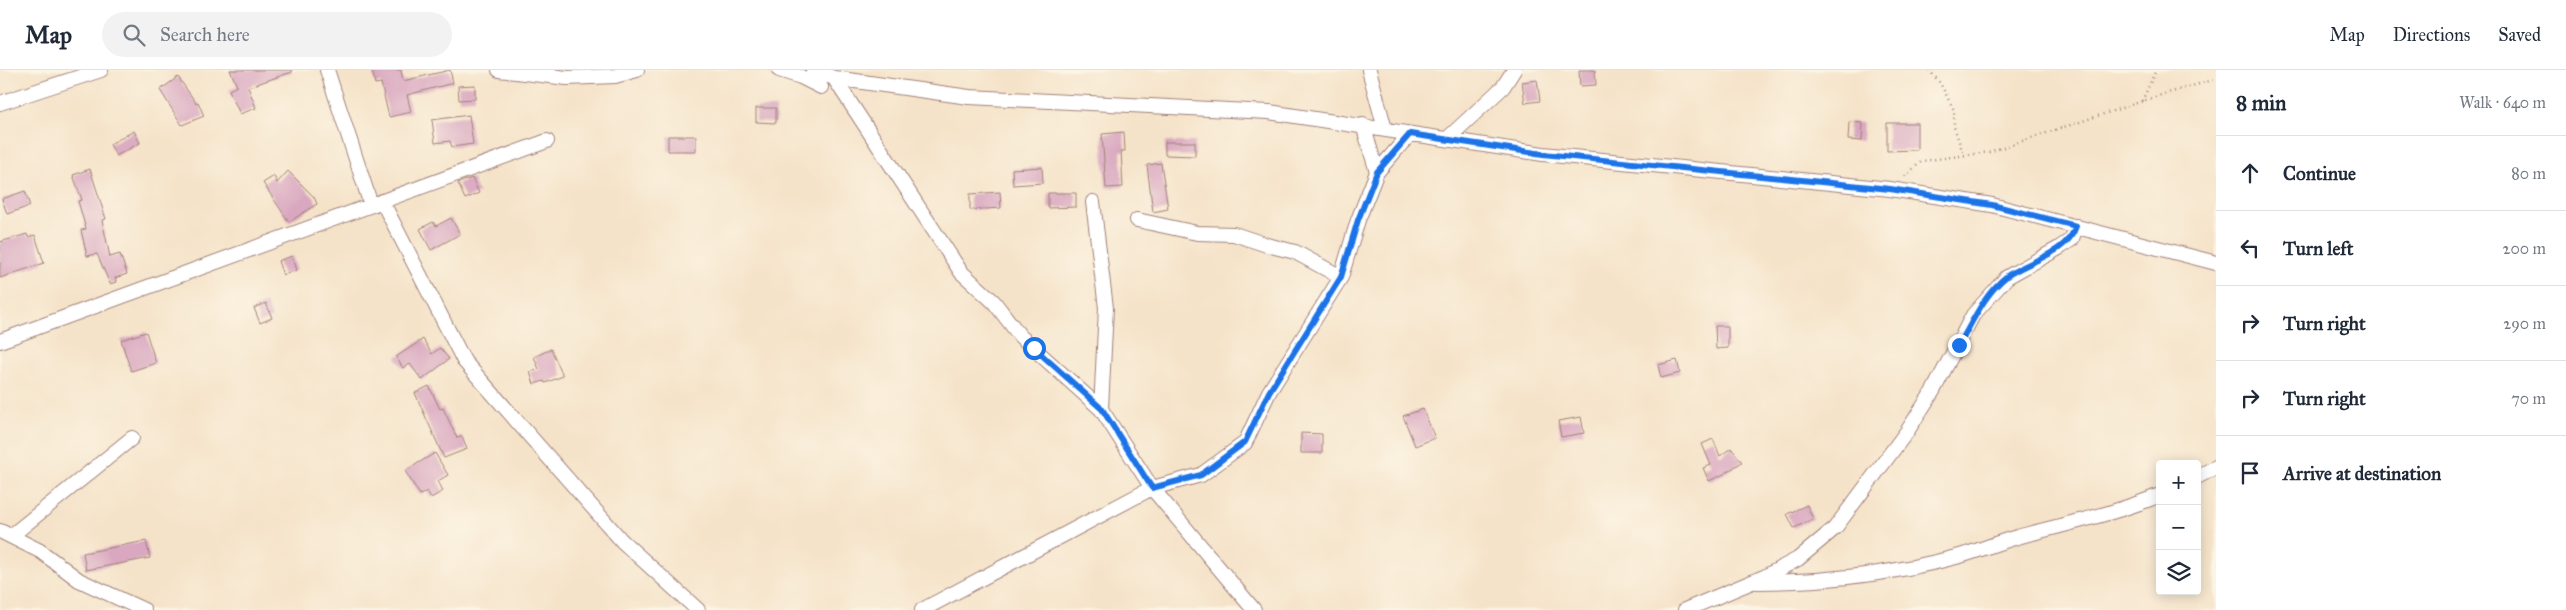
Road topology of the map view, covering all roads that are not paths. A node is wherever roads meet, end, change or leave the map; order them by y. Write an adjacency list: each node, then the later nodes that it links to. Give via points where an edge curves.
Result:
1 (101, 70): 11 (street)
2 (327, 70): 19 (street)
3 (499, 70): 4 (street, via 567,78 615,76)
4 (637, 70)
5 (779, 70): 10 (street)
6 (813, 70): 9 (street)
7 (1370, 70): 13 (street)
8 (1514, 70): 15 (street, via 1503,87)
9 (834, 78): 12 (street, via 969,96 1269,112); 25 (street, via 961,272 994,302 1020,336)
10 (821, 87)
11 (0, 103)
12 (1363, 125): 13 (street); 17 (street)
13 (1385, 130): 14 (street)
14 (1410, 134): 15 (street); 17 (street)
15 (1447, 139): 21 (street, via 1543,154 1890,189 1992,205)
16 (547, 141): 19 (street)
17 (1377, 172): 23 (street)
18 (1093, 202): 25 (street, via 1106,308)
19 (376, 203): 24 (street); 34 (street, via 464,361 622,541)
20 (1137, 220): 23 (street, via 1197,233 1234,234 1295,252)
21 (2076, 226): 22 (street); 32 (street, via 2072,239 2007,277 1973,315 1933,391 1908,430 1835,528 1798,559)
22 (2216, 263)
23 (1341, 277): 29 (street, via 1269,392 1245,442 1201,475)
24 (0, 341)
25 (1102, 409): 29 (street)
26 (132, 438): 31 (street)
27 (2216, 467): 28 (street)
28 (2201, 475)
29 (1152, 488): 35 (street); 36 (street)
30 (2156, 497): 32 (street, via 2076,524 1886,573 1834,580)
31 (5, 534): 33 (street, via 40,551 79,580)
32 (1749, 582): 37 (street)
33 (144, 610)
34 (698, 610)
35 (922, 610)
36 (1254, 610)
37 (1685, 610)

